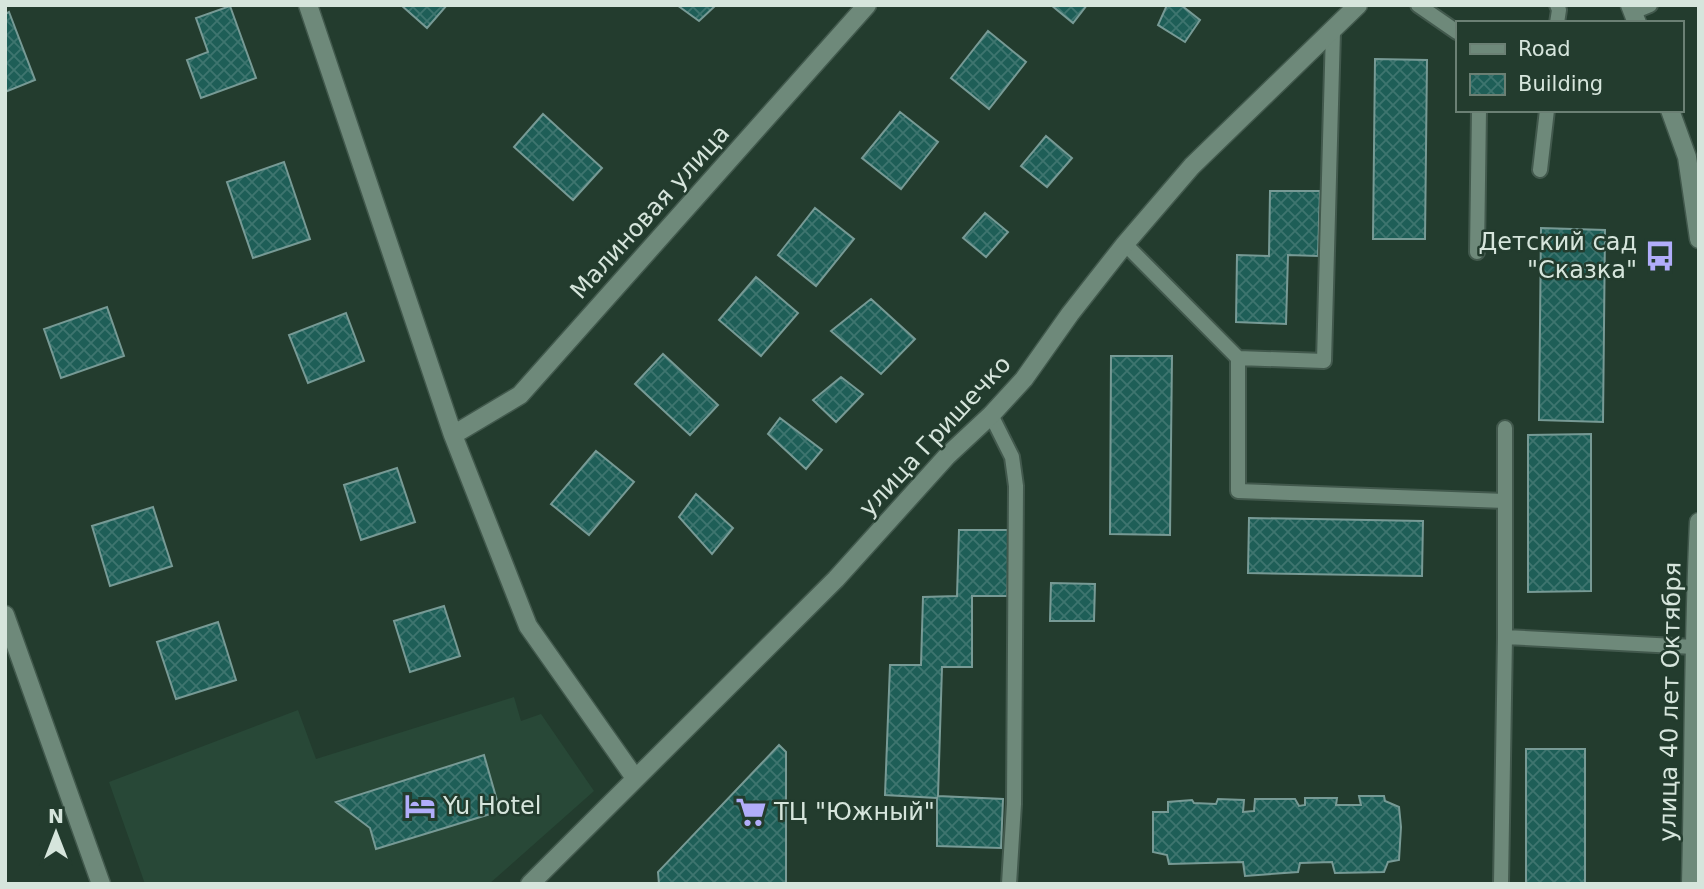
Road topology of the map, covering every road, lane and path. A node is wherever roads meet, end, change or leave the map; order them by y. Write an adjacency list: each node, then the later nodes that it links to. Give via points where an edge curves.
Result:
1 (308, 5): 17 (street)
2 (867, 5): 17 (street, Малиновая улица, via 520,395)
3 (1358, 5): 5 (street, улица Гришечко)
4 (1418, 5): 6 (lane)
5 (1333, 31): 12 (street, улица Гришечко, via 1192,166); 14 (lane, via 1324,360)
6 (1456, 31)
7 (1479, 112): 13 (lane)
8 (1547, 112): 10 (lane)
9 (1671, 112): 11 (street, via 1687,157)
10 (1540, 170)
11 (1699, 239)
12 (1125, 244): 14 (lane); 15 (street, улица Гришечко, via 1024,379)
13 (1477, 252)
14 (1238, 358): 18 (lane, via 1238,491)
15 (991, 415): 23 (street, улица Гришечко, via 947,456 836,579); 26 (lane, via 1012,457 1016,486 1014,804)
16 (1506, 428): 18 (lane)
17 (453, 435): 23 (street, via 528,626)
18 (1505, 501): 21 (lane)
19 (1699, 522): 22 (street, улица 40 лет Октября)
20 (5, 615): 24 (street)
21 (1505, 637): 22 (lane); 27 (lane)
22 (1694, 648): 28 (street, улица 40 лет Октября)
23 (635, 778): 25 (street, улица Гришечко)
24 (100, 884)
25 (530, 884)
26 (1009, 884)
27 (1501, 884)
28 (1691, 884)

